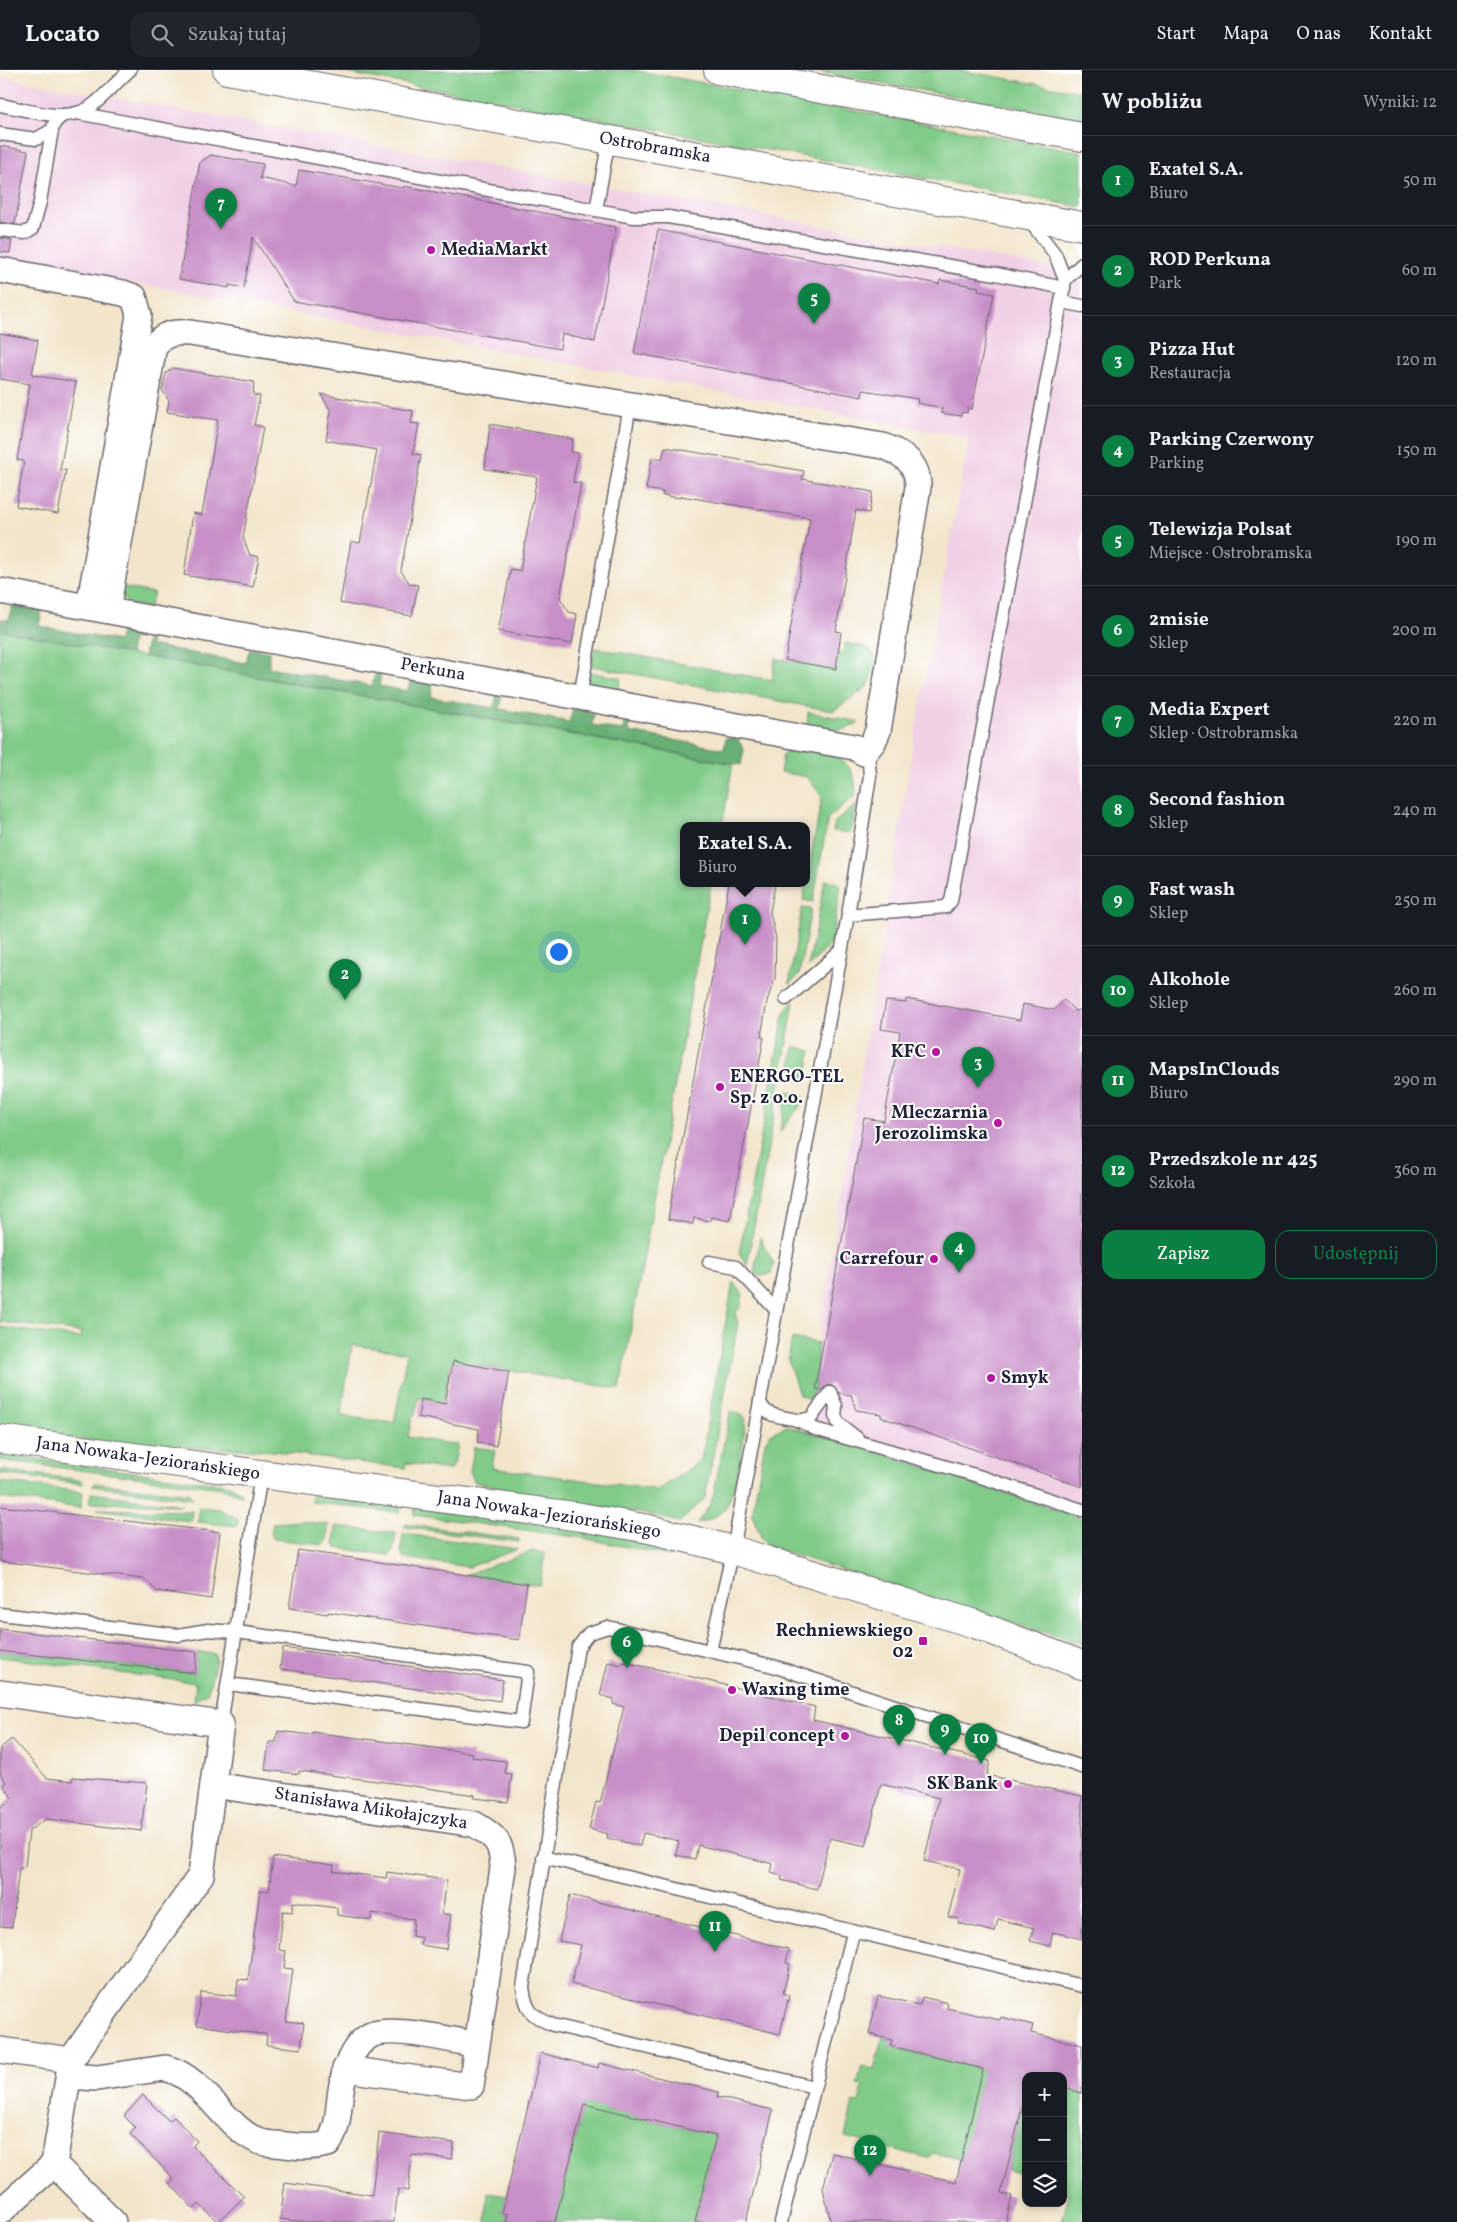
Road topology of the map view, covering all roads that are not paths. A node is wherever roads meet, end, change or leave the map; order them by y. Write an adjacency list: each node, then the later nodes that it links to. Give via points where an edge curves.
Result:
1 (130, 70): 5 (lane, via 94,104)
2 (227, 70): 10 (main road, Ostrobramska)
3 (718, 70): 9 (main road)
4 (0, 104): 6 (lane)
5 (77, 113): 6 (lane); 11 (lane)
6 (62, 115): 7 (lane)
7 (52, 130): 8 (lane, via 36,138); 14 (lane, via 33,228 25,233)
8 (0, 134)
9 (1082, 137)
10 (608, 139): 11 (lane); 12 (main road, Ostrobramska)
11 (596, 210): 17 (lane, via 634,217 668,217)
12 (1026, 217): 13 (main road, Ostrobramska); 17 (lane, via 1055,254)
13 (1082, 226)
14 (0, 230)
15 (1082, 264): 17 (lane)
16 (0, 270): 22 (street, via 123,294 134,297 138,306)
17 (1064, 284): 18 (lane)
18 (1062, 302): 19 (lane); 25 (lane, via 951,901 946,907)
19 (1082, 306)
20 (630, 405): 22 (street, via 190,333 169,334 154,346); 23 (lane); 24 (street, via 884,446 901,453 913,463 918,487 884,701 878,731)
21 (0, 591): 22 (street, Perkuna)
22 (98, 609): 23 (street, Perkuna)
23 (580, 698): 24 (street, Perkuna, via 854,747)
24 (864, 753): 25 (lane, via 870,763 870,776)
25 (848, 915): 26 (lane)
26 (840, 952): 27 (lane); 29 (lane)
27 (786, 999)
28 (709, 1262): 29 (lane, via 736,1267)
29 (776, 1310): 30 (lane)
30 (760, 1402): 31 (lane, via 768,1414); 36 (lane)
31 (798, 1421): 33 (lane); 33 (lane, via 811,1418 830,1392 839,1424)
32 (0, 1439): 34 (main road, Jana Nowaka-Jeziorańskiego)
33 (862, 1441): 35 (lane)
34 (261, 1475): 36 (main road, Jana Nowaka-Jeziorańskiego, via 582,1516); 38 (lane)
35 (1082, 1510)
36 (733, 1550): 39 (lane); 40 (main road, Jana Nowaka-Jeziorańskiego, via 975,1624)
37 (0, 1614): 38 (lane, via 178,1635 208,1630)
38 (237, 1632): 41 (lane); 41 (lane, via 528,1672 521,1722)
39 (710, 1651): 44 (lane, via 773,1666); 46 (lane, via 608,1627 589,1633 578,1647)
40 (1082, 1665)
41 (228, 1684): 43 (lane)
42 (0, 1693): 43 (street)
43 (221, 1724): 45 (street)
44 (1082, 1767)
45 (213, 1785): 49 (street, Stanisława Mikołajczyka, via 474,1824 493,1835 502,1850 503,1868); 51 (street, via 201,1875)
46 (543, 1857): 47 (lane); 53 (lane, via 523,1987 525,2004 537,2018 553,2025)
47 (854, 1933): 48 (lane); 53 (lane)
48 (1082, 1986)
49 (476, 2045): 52 (street, via 382,2032 362,2041); 52 (street, Stanisława Mikołajczyka, via 471,2086)
50 (0, 2050): 51 (street)
51 (70, 2068): 52 (street, via 97,2078 153,2069 175,2070 247,2135 260,2142 314,2148 328,2144 335,2134); 54 (street)
52 (345, 2069)
53 (814, 2087): 57 (lane)
54 (54, 2164): 55 (street); 56 (street)
55 (0, 2212)
56 (113, 2222)
57 (781, 2222)

